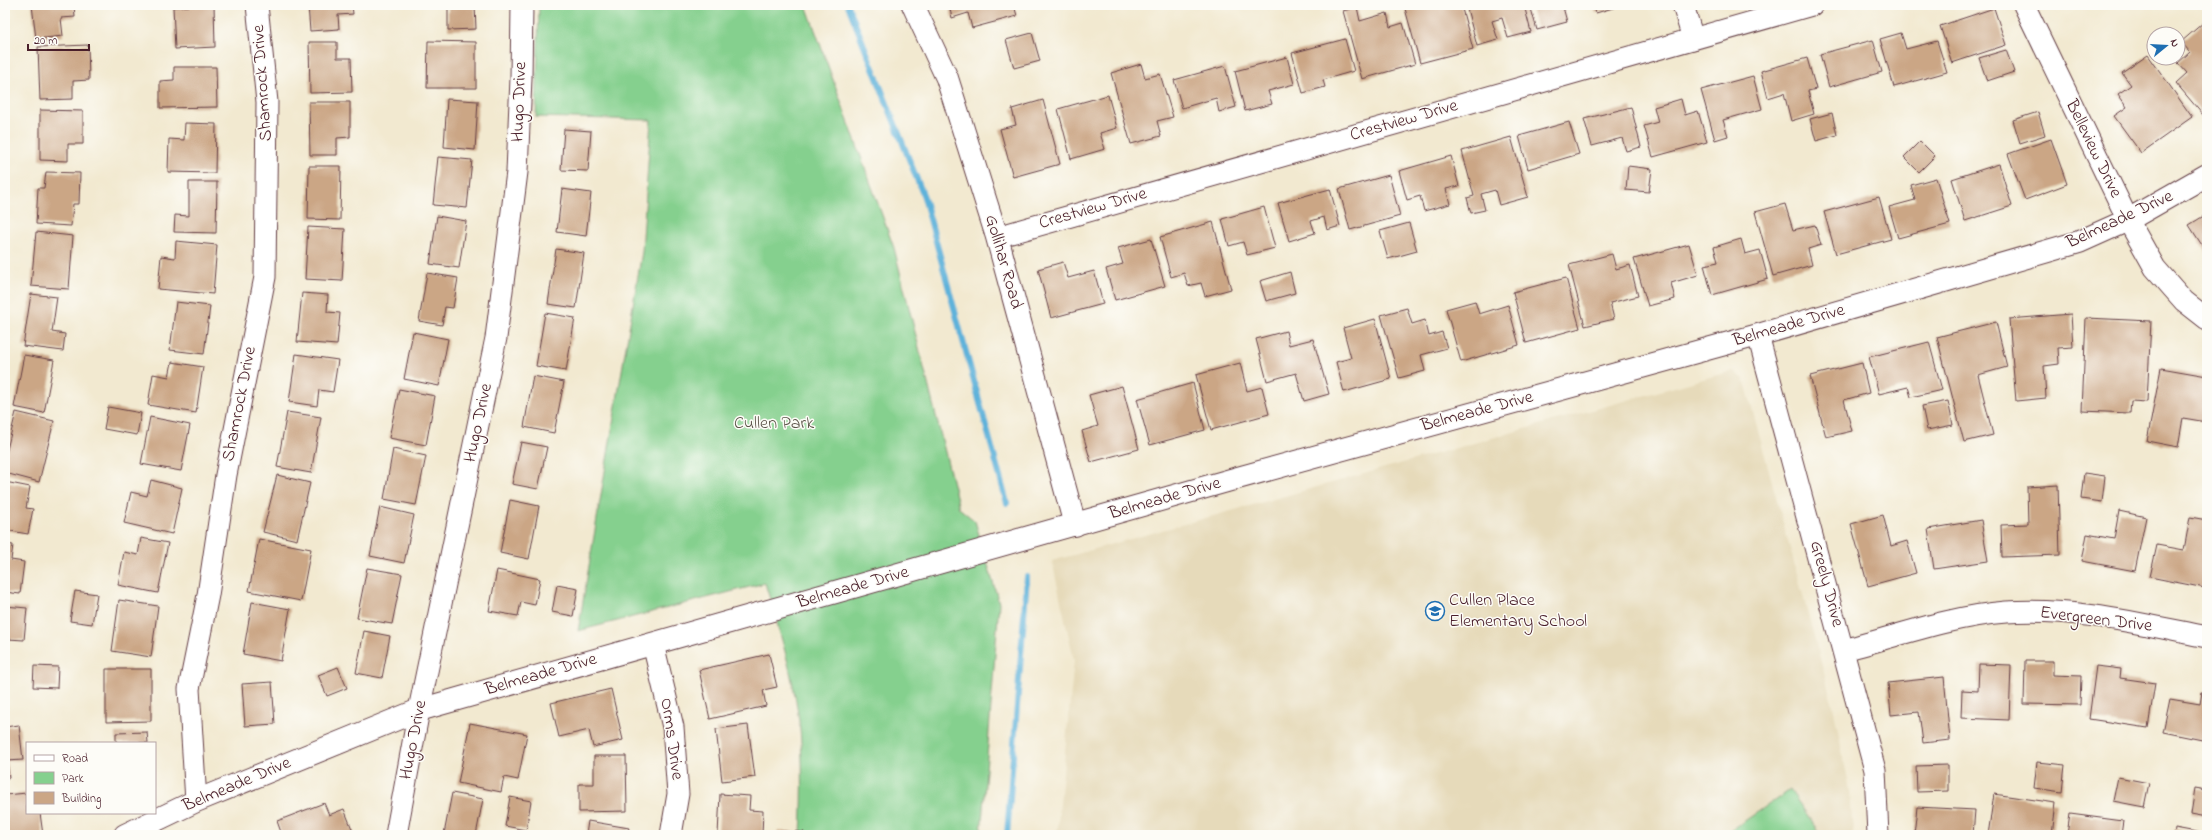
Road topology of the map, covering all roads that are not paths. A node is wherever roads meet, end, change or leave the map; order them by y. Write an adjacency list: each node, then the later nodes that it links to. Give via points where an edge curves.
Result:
1 (257, 5): 18 (street, Shamrock Drive, via 267,102 265,277 226,475 208,595 189,689)
2 (522, 5): 17 (street, Hugo Drive, via 522,78 517,172 496,338)
3 (913, 5): 10 (street, Gollihar Road, via 947,78)
4 (1683, 5): 7 (street)
5 (1812, 5): 7 (street, Crestview Drive)
6 (2024, 5): 9 (street, Belleview Drive)
7 (1693, 39): 10 (street, Crestview Drive)
8 (2207, 175): 9 (street, Belmeade Drive)
9 (2128, 220): 11 (street, Belleview Drive, via 2155,268 2184,302); 12 (street, Belmeade Drive, via 2079,242)
10 (997, 237): 13 (street, Gollihar Road)
11 (2207, 319)
12 (1758, 335): 13 (street, Belmeade Drive); 16 (street, Greely Drive)
13 (1075, 525): 15 (street, Belmeade Drive)
14 (2207, 637): 16 (street, Evergreen Drive, via 2104,617 2044,611 2006,612 1959,620)
15 (653, 644): 17 (street, Belmeade Drive); 21 (street, Orms Drive, via 673,727 678,794)
16 (1844, 650): 22 (street, Greely Drive, via 1875,770)
17 (419, 710): 18 (street, Belmeade Drive); 20 (street, Hugo Drive)
18 (196, 801): 19 (street, Belmeade Drive)
19 (125, 835)
20 (396, 835)
21 (671, 835)
22 (1878, 835)

